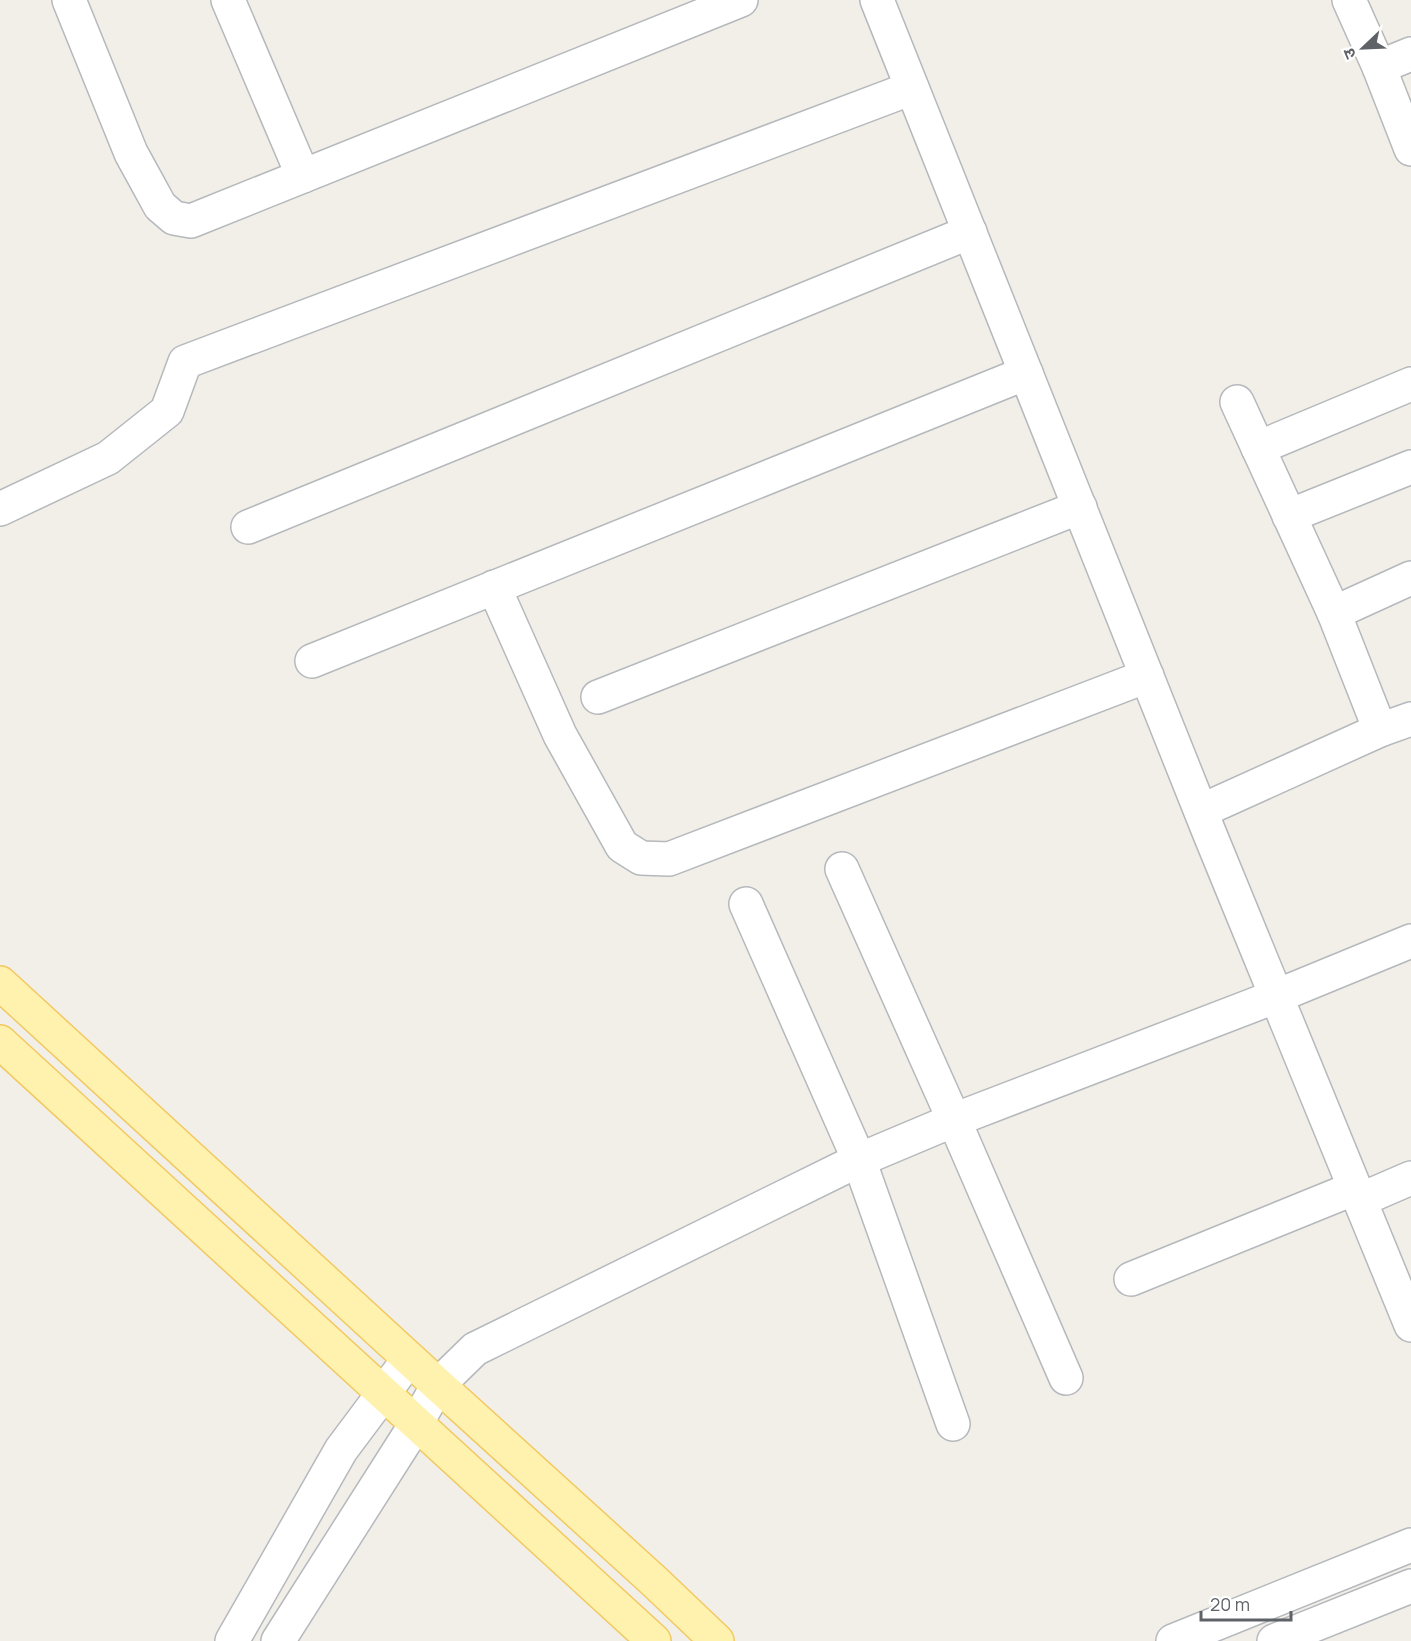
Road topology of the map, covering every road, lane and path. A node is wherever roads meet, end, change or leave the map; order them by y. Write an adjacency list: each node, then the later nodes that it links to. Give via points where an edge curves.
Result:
1 (69, 0): 10 (street, via 131,153 160,206 174,218 191,220)
2 (228, 0): 10 (street)
3 (741, 0): 10 (street)
4 (877, 0): 8 (street)
5 (1349, 0): 7 (street)
6 (1411, 54): 7 (street)
7 (1379, 67): 9 (street)
8 (912, 88): 11 (street); 18 (street, via 185,362 167,411 108,458)
9 (1411, 149)
10 (303, 176)
11 (970, 232): 12 (street); 20 (street)
12 (1026, 373): 17 (street); 22 (street)
13 (1411, 384): 15 (street)
14 (1237, 402): 15 (street)
15 (1258, 448): 19 (street)
16 (1411, 467): 19 (street)
17 (1080, 507): 25 (street); 26 (street)
18 (0, 508)
19 (1289, 516): 23 (street)
20 (248, 527)
21 (1411, 578): 23 (street)
22 (494, 587): 24 (street); 25 (street, via 560,735 622,846 641,858 669,860)
23 (1334, 613): 28 (street)
24 (312, 661)
25 (1147, 676): 29 (street)
26 (598, 697)
27 (1411, 718): 28 (street)
28 (1380, 730): 29 (street)
29 (1201, 811): 34 (street)
30 (842, 869): 36 (street)
31 (747, 904): 37 (street)
32 (1411, 941): 34 (street)
33 (0, 982): 43 (main road)
34 (1277, 996): 36 (street); 39 (street)
35 (0, 1042): 46 (main road)
36 (954, 1120): 37 (street); 44 (street)
37 (859, 1160): 45 (street, via 475,1349); 48 (street)
38 (1411, 1178): 39 (street)
39 (1357, 1194): 40 (street); 41 (street)
40 (1131, 1279)
41 (1404, 1289): 42 (street)
42 (1411, 1325)
43 (409, 1359): 45 (main road); 46 (street)
44 (1066, 1378)
45 (438, 1385): 47 (street); 54 (main road)
46 (383, 1393): 47 (main road); 51 (street, via 341,1449)
47 (416, 1424): 52 (street); 53 (main road)
48 (953, 1424)
49 (1411, 1545): 55 (street)
50 (1411, 1586): 56 (street)
51 (232, 1641)
52 (278, 1641)
53 (654, 1641)
54 (717, 1641)
55 (1173, 1641)
56 (1274, 1641)

